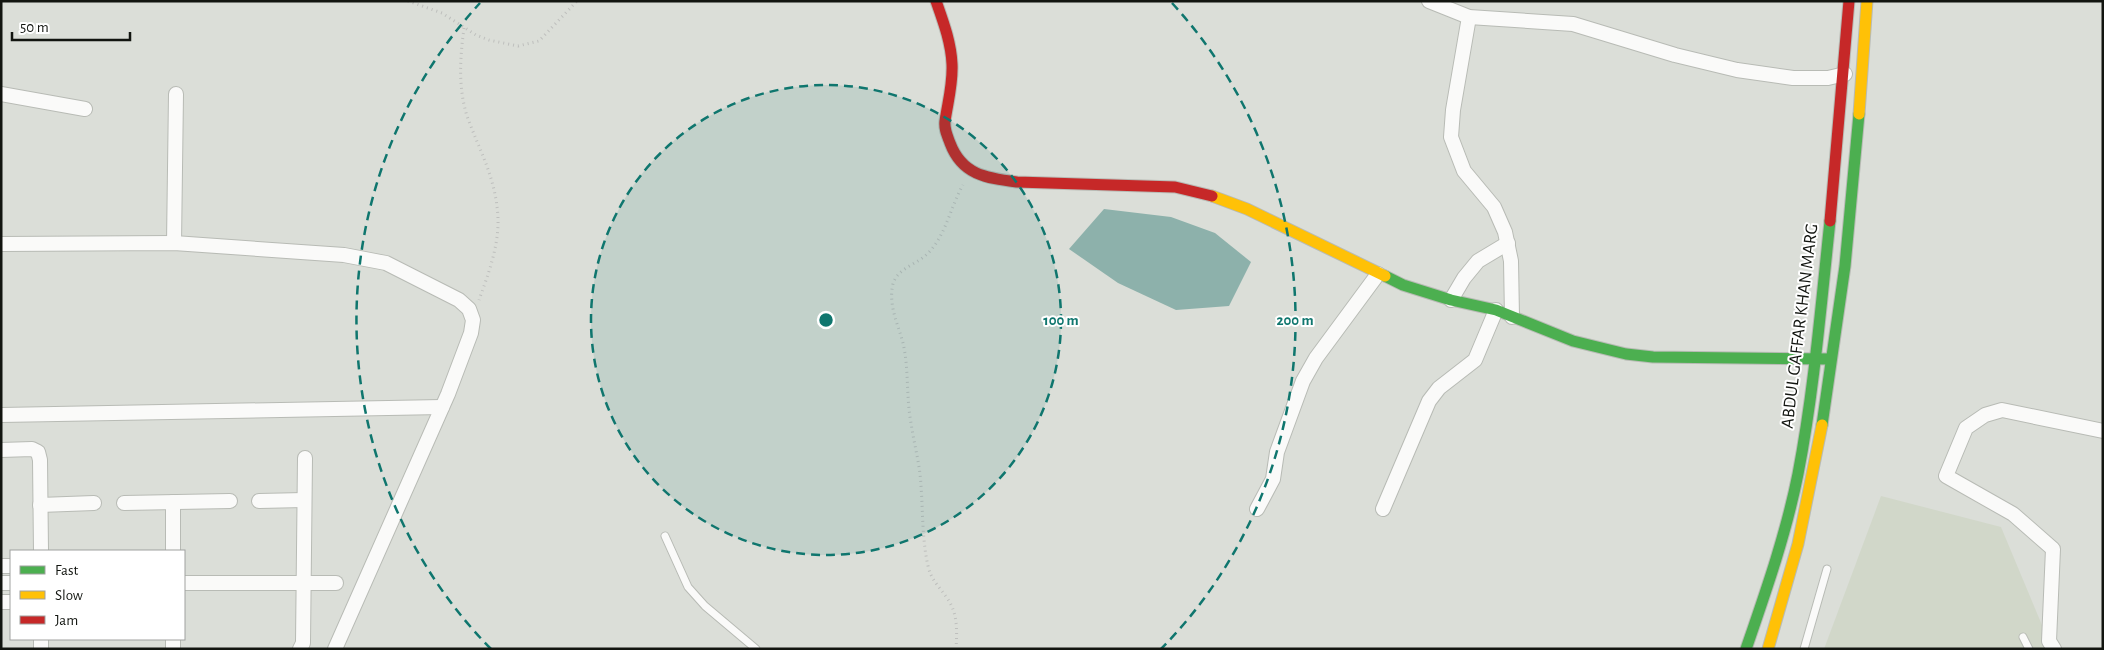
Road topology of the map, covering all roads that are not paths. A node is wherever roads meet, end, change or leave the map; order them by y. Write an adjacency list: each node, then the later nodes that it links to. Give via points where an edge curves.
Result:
1 (936, 1): 13 (main road, via 946,28 952,63 945,129 954,154 971,172 990,179 1018,182 1175,187 1201,192 1247,209)
2 (1429, 1): 5 (street)
3 (1849, 1): 6 (main road, ABDUL GAFFAR KHAN MARG)
4 (1868, 1): 18 (main road, ABDUL GAFFAR KHAN MARG, via 1855,172)
5 (1469, 17): 6 (street, via 1573,24 1675,55 1774,76 1828,78); 11 (street, via 1451,137 1464,171 1494,206)
6 (1845, 74): 17 (main road, ABDUL GAFFAR KHAN MARG)
7 (1, 94): 9 (street)
8 (176, 94): 10 (street)
9 (85, 109)
10 (174, 243): 12 (street); 19 (street, via 363,258 386,263 459,300 469,309 473,320 471,333)
11 (1508, 243): 14 (street, via 1478,261); 16 (street)
12 (1, 244)
13 (1378, 274): 14 (main road); 31 (street, via 1303,381 1277,452 1273,479)
14 (1451, 300): 15 (main road)
15 (1496, 310): 16 (main road); 32 (street, via 1475,360 1439,388 1428,401)
16 (1512, 317): 17 (main road, via 1573,341 1626,354)
17 (1814, 358): 18 (main road); 44 (main road, ABDUL GAFFAR KHAN MARG, via 1793,498)
18 (1833, 359): 45 (main road, ABDUL GAFFAR KHAN MARG, via 1802,531)
19 (442, 407): 20 (street); 42 (street)
20 (1, 415)
21 (2103, 431): 48 (street, via 2002,410 1985,415 1966,428 1946,476 2013,514 2053,549 2049,641)
22 (1, 450): 30 (street, via 38,452)
23 (305, 458): 24 (street)
24 (304, 500): 26 (street); 38 (street)
25 (230, 501): 27 (street)
26 (259, 501)
27 (173, 502): 29 (street); 35 (street)
28 (94, 503): 30 (street)
29 (124, 503)
30 (40, 505): 34 (street)
31 (1257, 509)
32 (1383, 509)
33 (665, 536): 43 (lane, via 688,587 705,606)
34 (41, 550)
35 (173, 550)
36 (1827, 569): 46 (lane)
37 (185, 583): 38 (street)
38 (303, 583): 39 (street); 41 (street, via 303,643)
39 (336, 583)
40 (2023, 637): 47 (lane)
41 (300, 649)
42 (335, 649)
43 (756, 649)
44 (1746, 649)
45 (1768, 649)
46 (1804, 649)
47 (2029, 649)
48 (2054, 649)

